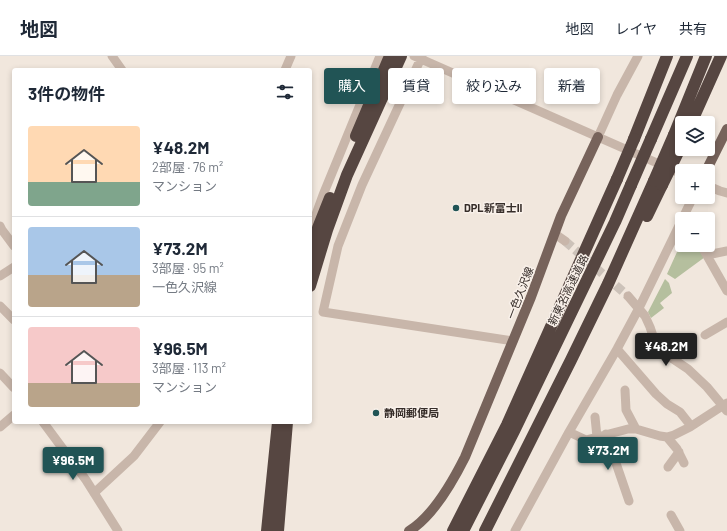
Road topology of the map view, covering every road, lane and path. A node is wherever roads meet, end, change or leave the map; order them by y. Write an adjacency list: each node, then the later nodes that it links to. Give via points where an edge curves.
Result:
1 (112, 56): 12 (street)
2 (291, 56): 13 (street)
3 (380, 56): 23 (street)
4 (390, 56): 29 (highway, via 340,173)
5 (401, 56): 35 (highway, via 347,175)
6 (638, 56): 16 (street)
7 (667, 56): 71 (highway, bridge, via 634,140 507,425)
8 (687, 56): 72 (highway, 新東名高速道路, bridge, via 612,229)
9 (706, 56): 20 (highway, bridge, via 674,135)
10 (721, 56): 14 (highway)
11 (419, 57): 16 (street); 43 (street, via 338,246 323,312)
12 (121, 68)
13 (286, 68)
14 (694, 116)
15 (727, 129): 18 (main road)
16 (598, 137): 19 (street); 25 (main road, 一色久沢線)
17 (675, 155): 20 (highway, bridge)
18 (710, 164)
19 (675, 171)
20 (658, 183): 73 (highway)
21 (715, 189): 22 (street)
22 (727, 193)
23 (312, 226)
24 (1, 229): 28 (street)
25 (555, 234): 27 (street); 43 (main road, 一色久沢線)
26 (675, 236): 39 (street)
27 (564, 241)
28 (12, 243)
29 (312, 250)
30 (727, 251): 32 (street)
31 (705, 252): 32 (street)
32 (707, 255): 36 (street)
33 (12, 268): 34 (street)
34 (0, 276)
35 (312, 279)
36 (727, 291)
37 (628, 296): 39 (street)
38 (0, 306): 40 (street)
39 (639, 308): 44 (street); 48 (street, via 645,316 655,342 667,355 688,369)
40 (12, 315)
41 (727, 322): 42 (street)
42 (705, 335)
43 (513, 341): 67 (main road, 一色久沢線, via 453,481)
44 (617, 349): 55 (street, via 656,394 680,412); 58 (street)
45 (0, 373): 46 (street)
46 (12, 386)
47 (625, 390): 57 (street, via 626,410)
48 (725, 406): 55 (street)
49 (12, 417): 56 (street)
50 (595, 418): 59 (street)
51 (44, 424): 64 (street)
52 (158, 424): 64 (street, via 134,456)
53 (278, 424): 69 (highway)
54 (287, 424): 70 (highway)
55 (690, 426): 60 (street)
56 (0, 427)
57 (636, 429): 59 (street); 60 (street)
58 (569, 432): 59 (street, via 586,440); 74 (street)
59 (602, 435): 65 (street)
60 (667, 437): 61 (street)
61 (679, 452): 62 (street); 63 (street)
62 (684, 463)
63 (668, 467)
64 (94, 493): 68 (street)
65 (629, 501)
66 (671, 515): 75 (street)
67 (412, 530)
68 (118, 531)
69 (267, 531)
70 (278, 531)
71 (453, 531)
72 (463, 531)
73 (485, 531)
74 (515, 531)
75 (680, 531)

